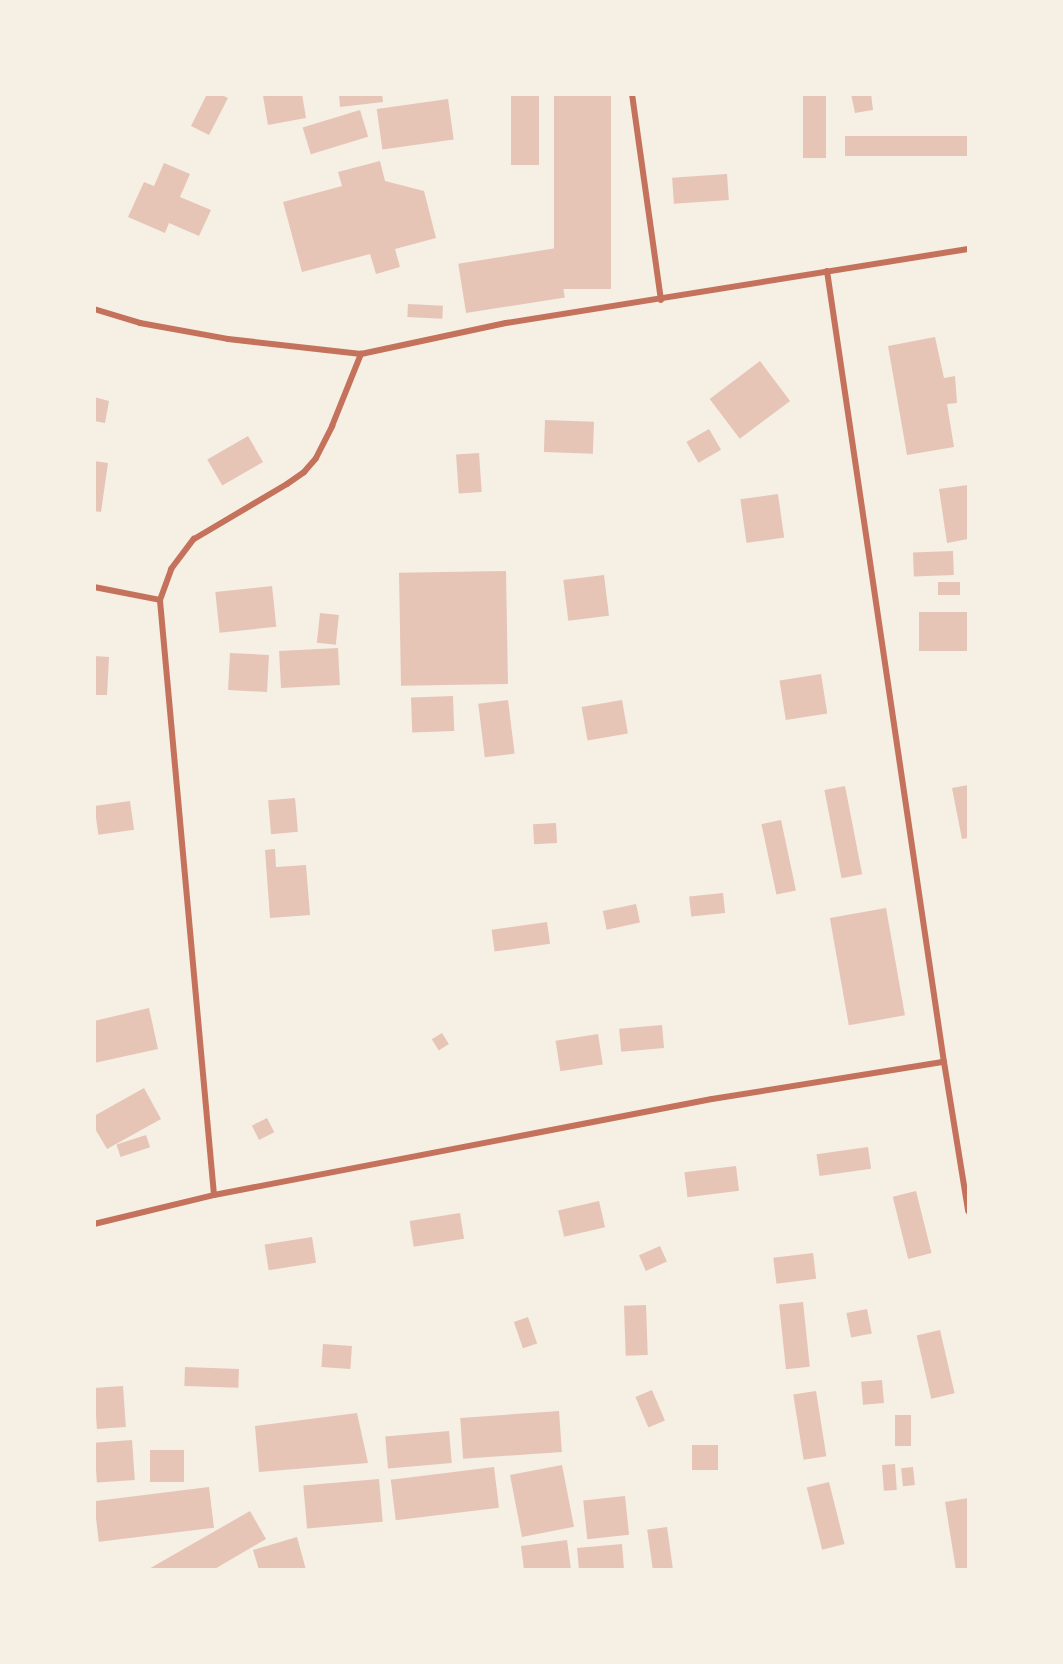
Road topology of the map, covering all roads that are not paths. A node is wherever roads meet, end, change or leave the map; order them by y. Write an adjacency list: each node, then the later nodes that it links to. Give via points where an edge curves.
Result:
1 (632, 94): 4 (street)
2 (969, 249): 3 (street)
3 (827, 271): 4 (street); 9 (street)
4 (661, 300): 6 (street, via 506,323)
5 (94, 309): 6 (street, via 228,339)
6 (361, 354): 8 (street, via 316,458 287,484 194,539 171,569)
7 (94, 587): 8 (street)
8 (160, 600): 10 (street)
9 (944, 1062): 10 (street, via 712,1099); 11 (street)
10 (214, 1196): 12 (street)
11 (969, 1211)
12 (94, 1224)

